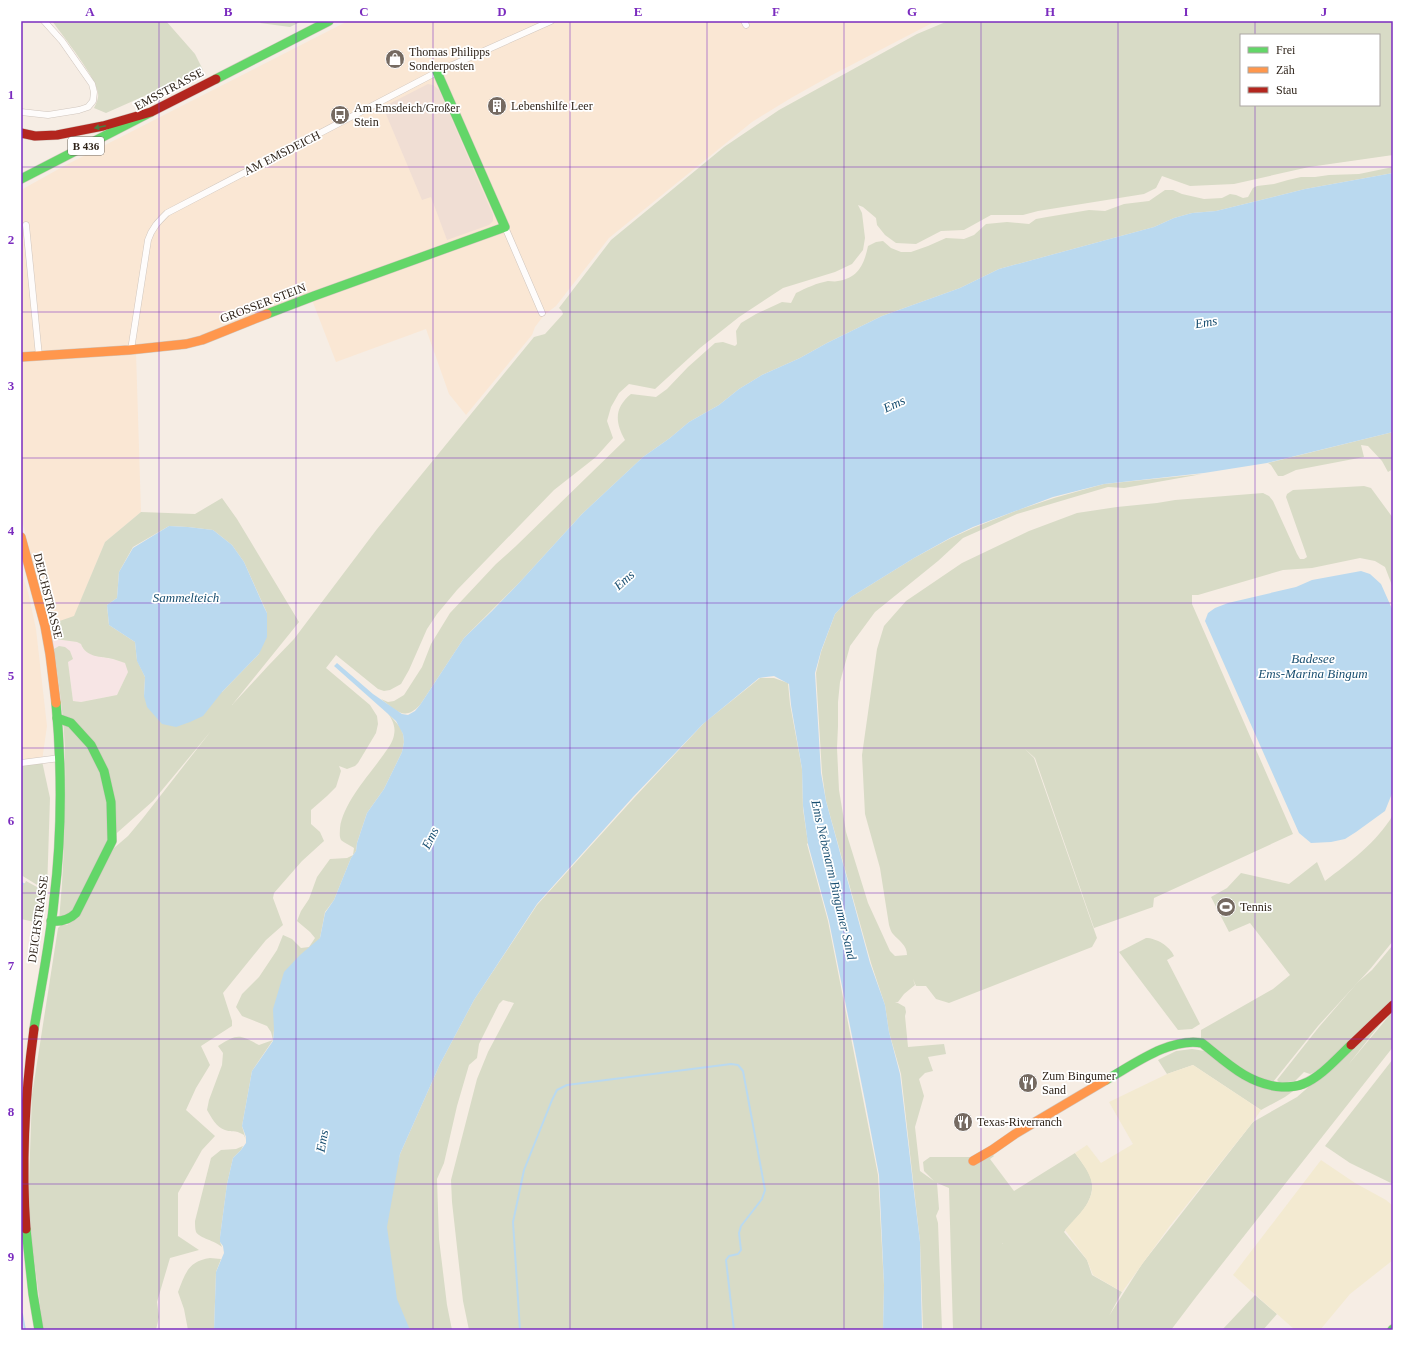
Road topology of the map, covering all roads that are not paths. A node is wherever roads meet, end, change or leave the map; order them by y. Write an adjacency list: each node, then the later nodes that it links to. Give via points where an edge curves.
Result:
1 (44, 21): 5 (street, via 62,41 92,84 93,101 88,107 79,110 48,115)
2 (329, 21): 6 (main road, EMSSTRASSE / B 436)
3 (551, 21): 4 (street, AM EMSDEICH)
4 (437, 72): 10 (main road); 12 (street, AM EMSDEICH, via 167,213 151,231 148,240)
5 (21, 112)
6 (151, 112): 7 (main road, one-way to 7, via 103,126 57,135 35,136); 8 (main road, EMSSTRASSE / B 436)
7 (21, 133)
8 (21, 179)
9 (26, 225): 13 (street)
10 (505, 227): 11 (street); 12 (main road, GROSSER STEIN, via 314,296 202,340)
11 (542, 313)
12 (131, 350): 13 (main road, GROSSER STEIN)
13 (39, 356): 14 (main road, GROSSER STEIN)
14 (21, 357)
15 (21, 537): 16 (main road, DEICHSTRASSE, via 45,628)
16 (57, 718): 17 (main road, DEICHSTRASSE); 19 (main road, via 65,719 76,727 100,763 112,802 112,841 76,913 66,921)
17 (60, 758): 18 (street); 19 (main road, DEICHSTRASSE, via 58,856)
18 (21, 763)
19 (51, 921): 21 (main road, DEICHSTRASSE, via 32,1039)
20 (1393, 1005): 22 (main road, via 1324,1070 1304,1084 1286,1087 1260,1083 1239,1073 1202,1043 1188,1042 1146,1057)
21 (23, 1119): 23 (main road, DEICHSTRASSE, via 24,1198 30,1269)
22 (973, 1161)
23 (39, 1330)

